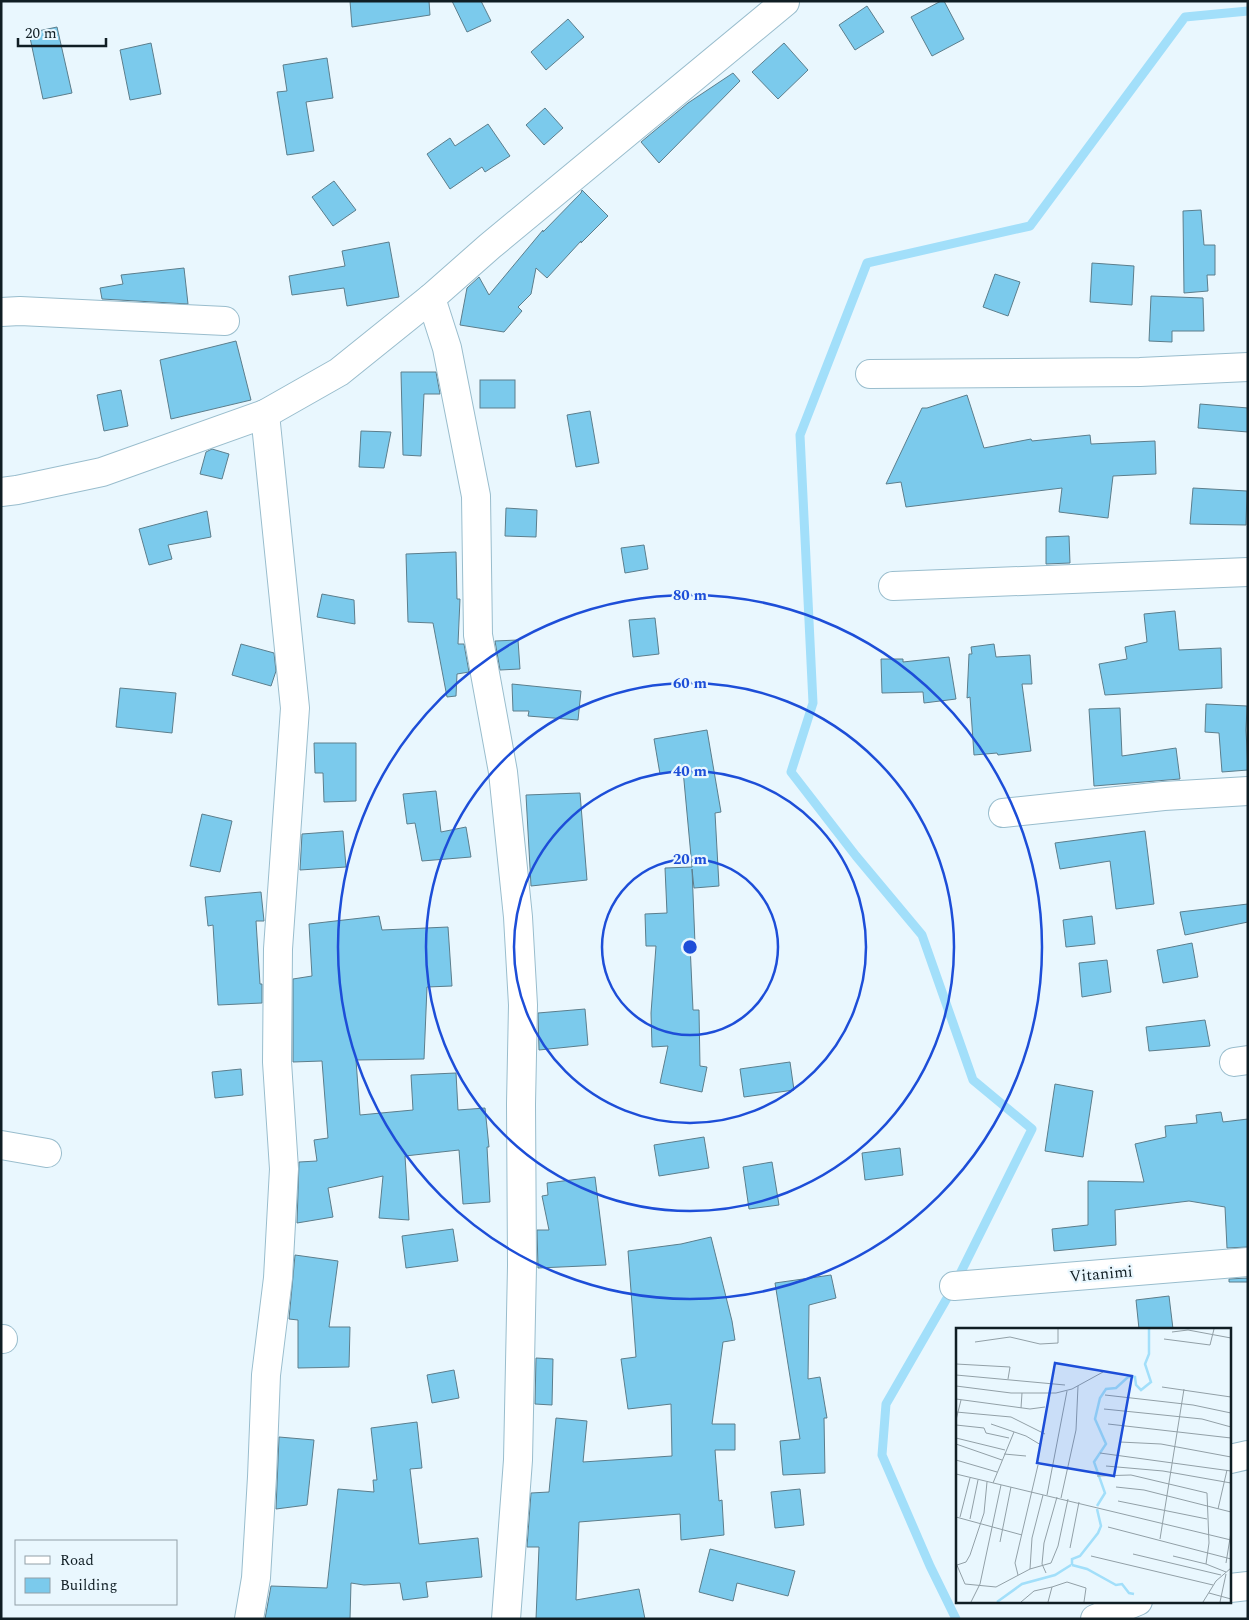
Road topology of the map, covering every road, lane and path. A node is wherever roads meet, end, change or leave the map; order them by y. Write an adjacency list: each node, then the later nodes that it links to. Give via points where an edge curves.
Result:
1 (785, 2): 2 (street)
2 (431, 298): 7 (street, via 339,372); 23 (street, via 447,348 476,496 478,635 503,772 518,917 522,1005 521,1285 518,1460)
3 (1, 312): 4 (street)
4 (225, 321)
5 (1248, 366): 6 (street, via 1140,372)
6 (870, 374)
7 (265, 414): 8 (street, via 102,472); 22 (street, via 294,708 278,949 277,1062 284,1169 278,1278 266,1375 256,1578)
8 (1, 492)
9 (1248, 572): 10 (street)
10 (893, 586)
11 (1248, 791): 12 (street, via 1164,796)
12 (1003, 813)
13 (1, 1144): 14 (street)
14 (47, 1153)
15 (1248, 1262): 16 (street, Vitanimi)
16 (954, 1286)
17 (1248, 1455): 18 (street)
18 (1232, 1458)
19 (1248, 1586): 20 (street)
20 (1232, 1588)
21 (1136, 1602): 24 (street)
22 (249, 1619)
23 (506, 1619)
24 (1095, 1619)

